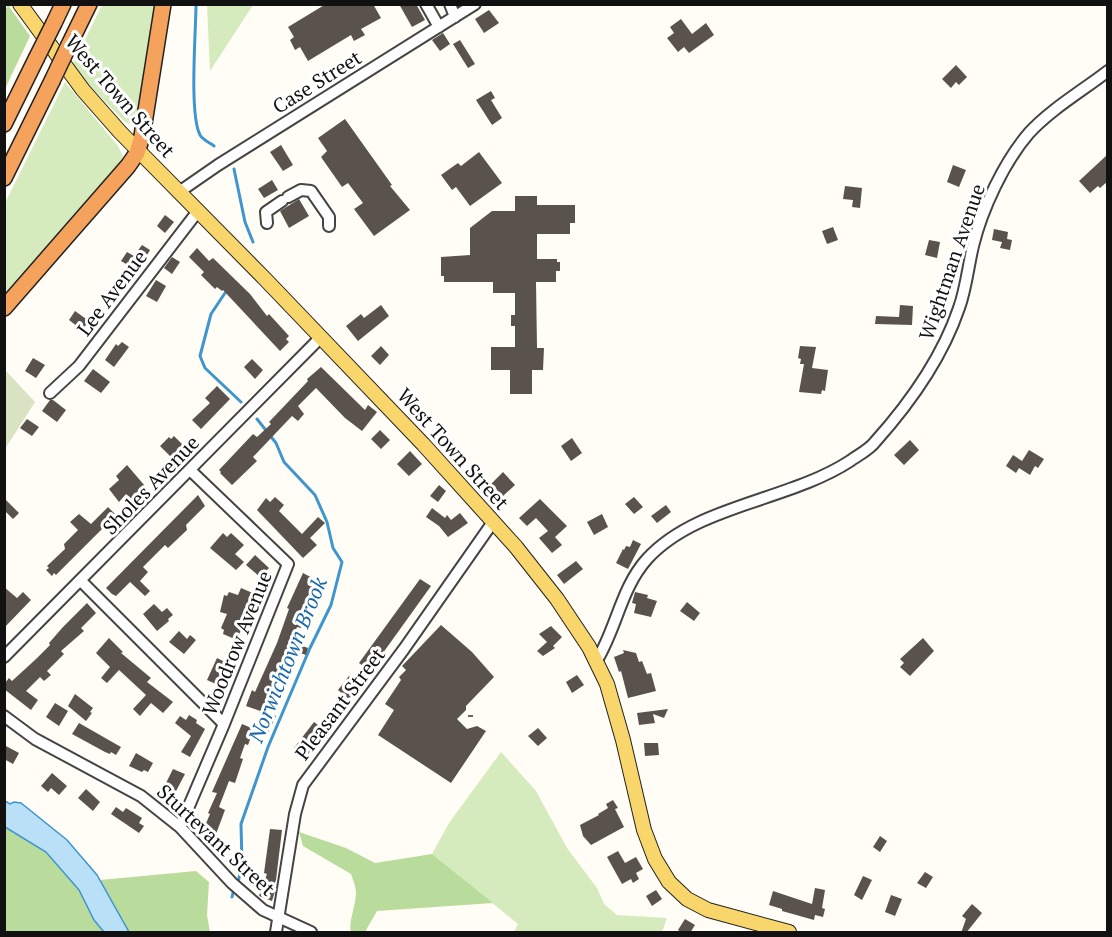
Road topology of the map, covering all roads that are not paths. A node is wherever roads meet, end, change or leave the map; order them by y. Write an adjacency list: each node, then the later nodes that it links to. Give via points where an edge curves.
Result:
1 (20, 4): 12 (main road, West Town Street, via 83,90)
2 (63, 4): 11 (highway, bridge)
3 (89, 4): 13 (highway, bridge)
4 (163, 4): 12 (highway)
5 (426, 4): 9 (street)
6 (450, 4): 8 (street)
7 (475, 4): 8 (street, Case Street)
8 (455, 17): 9 (street, Case Street)
9 (440, 27): 14 (street, Case Street)
10 (1107, 71): 25 (street, Wightman Avenue, via 1030,133 1005,167 974,243 959,308 939,356 873,445 832,472 679,532 648,558 632,578)
11 (4, 124)
12 (138, 150): 14 (main road, West Town Street); 18 (highway)
13 (4, 178)
14 (179, 192): 15 (main road, West Town Street)
15 (198, 211): 19 (main road, West Town Street); 20 (street, Lee Avenue, via 79,366)
16 (267, 223): 17 (street, via 267,212 301,190 312,191 329,217)
17 (329, 226)
18 (4, 308)
19 (321, 337): 21 (street, Sholes Avenue); 22 (main road, West Town Street)
20 (50, 393)
21 (190, 470): 23 (street, Sholes Avenue); 27 (street, Woodrow Avenue, via 288,564)
22 (493, 522): 25 (main road, West Town Street, via 544,582); 29 (street, Pleasant Street, via 303,785)
23 (81, 581): 24 (street, Sholes Avenue); 27 (street)
24 (4, 657)
25 (597, 660): 32 (main road, West Town Street, via 615,709 644,830 664,875 679,892 704,908)
26 (4, 716): 28 (street, Sturtevant Street, via 35,739 141,796)
27 (224, 724): 28 (street, Woodrow Avenue)
28 (180, 827): 29 (street, Sturtevant Street, via 236,886 263,910)
29 (279, 918): 30 (street, Pleasant Street); 31 (street, Sturtevant Street)
30 (276, 933)
31 (312, 933)
32 (789, 933)

